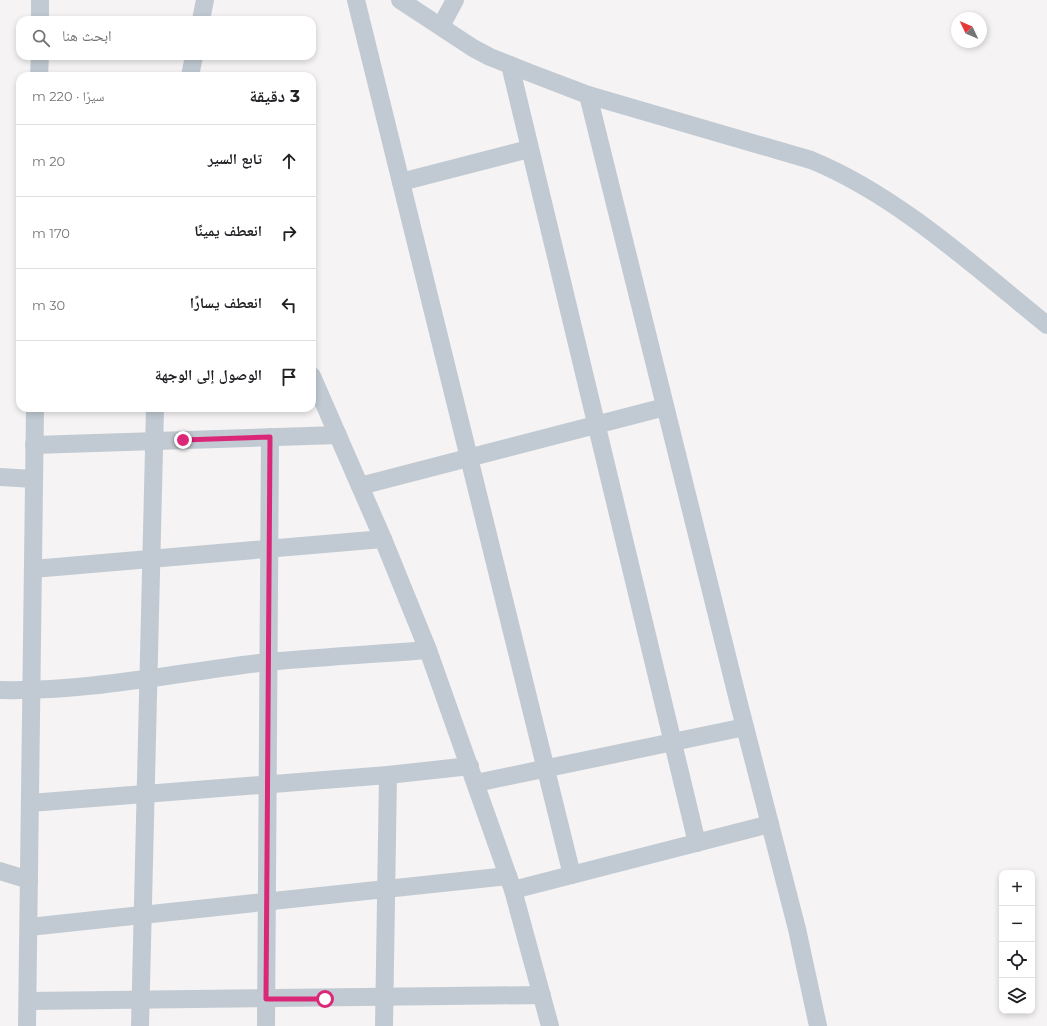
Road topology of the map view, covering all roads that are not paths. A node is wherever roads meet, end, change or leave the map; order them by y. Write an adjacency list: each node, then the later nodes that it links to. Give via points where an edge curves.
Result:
1 (40, 0): 6 (street)
2 (205, 0): 7 (street)
3 (356, 0): 16 (street)
4 (400, 0): 8 (street)
5 (455, 0): 8 (street)
6 (40, 16)
7 (202, 16)
8 (441, 26): 11 (street, via 473,48)
9 (40, 60): 12 (street)
10 (193, 60): 13 (street)
11 (510, 65): 14 (street); 15 (street)
12 (39, 72)
13 (191, 72)
14 (588, 95): 17 (street, via 790,153 832,168 875,193 936,236); 19 (street)
15 (529, 149): 16 (street); 22 (street)
16 (402, 182): 27 (street)
17 (1047, 325)
18 (316, 385): 23 (street)
19 (665, 407): 22 (street); 40 (street)
20 (35, 412): 26 (street)
21 (155, 412): 25 (street)
22 (595, 425): 27 (street); 41 (street)
23 (338, 435): 24 (street); 30 (street)
24 (270, 437): 25 (street); 32 (street)
25 (154, 441): 26 (street); 33 (street)
26 (34, 445): 29 (street)
27 (470, 458): 30 (street); 43 (street)
28 (0, 477): 29 (street)
29 (34, 479): 34 (street)
30 (360, 486): 31 (street)
31 (383, 539): 32 (street); 35 (street)
32 (269, 549): 33 (street); 36 (street)
33 (151, 559): 34 (street); 37 (street)
34 (33, 569): 39 (street)
35 (428, 650): 36 (street); 42 (street)
36 (268, 662): 37 (street); 46 (street)
37 (148, 678): 39 (street); 47 (street)
38 (0, 690): 39 (street)
39 (32, 691): 48 (street)
40 (745, 727): 41 (street); 49 (street)
41 (672, 742): 43 (street); 50 (street)
42 (470, 766): 44 (street); 45 (street)
43 (546, 768): 45 (street); 52 (street)
44 (388, 774): 46 (street); 55 (street)
45 (476, 783): 54 (street)
46 (268, 784): 47 (street); 56 (street)
47 (146, 793): 48 (street); 57 (street)
48 (30, 803): 53 (street)
49 (770, 824): 50 (street); 69 (street)
50 (697, 843): 52 (street)
51 (0, 871): 53 (street)
52 (572, 875): 54 (street)
53 (29, 880): 58 (street)
54 (510, 883): 55 (street); 59 (street)
55 (385, 889): 56 (street); 60 (street)
56 (267, 902): 57 (street); 61 (street)
57 (143, 914): 58 (street); 62 (street)
58 (28, 926): 63 (street)
59 (542, 995): 60 (street); 68 (street)
60 (384, 998): 61 (street); 67 (street)
61 (266, 999): 62 (street); 66 (street)
62 (141, 1000): 63 (street); 65 (street)
63 (28, 1001): 64 (street)
64 (27, 1026)
65 (140, 1026)
66 (266, 1026)
67 (384, 1026)
68 (550, 1026)
69 (818, 1026)

